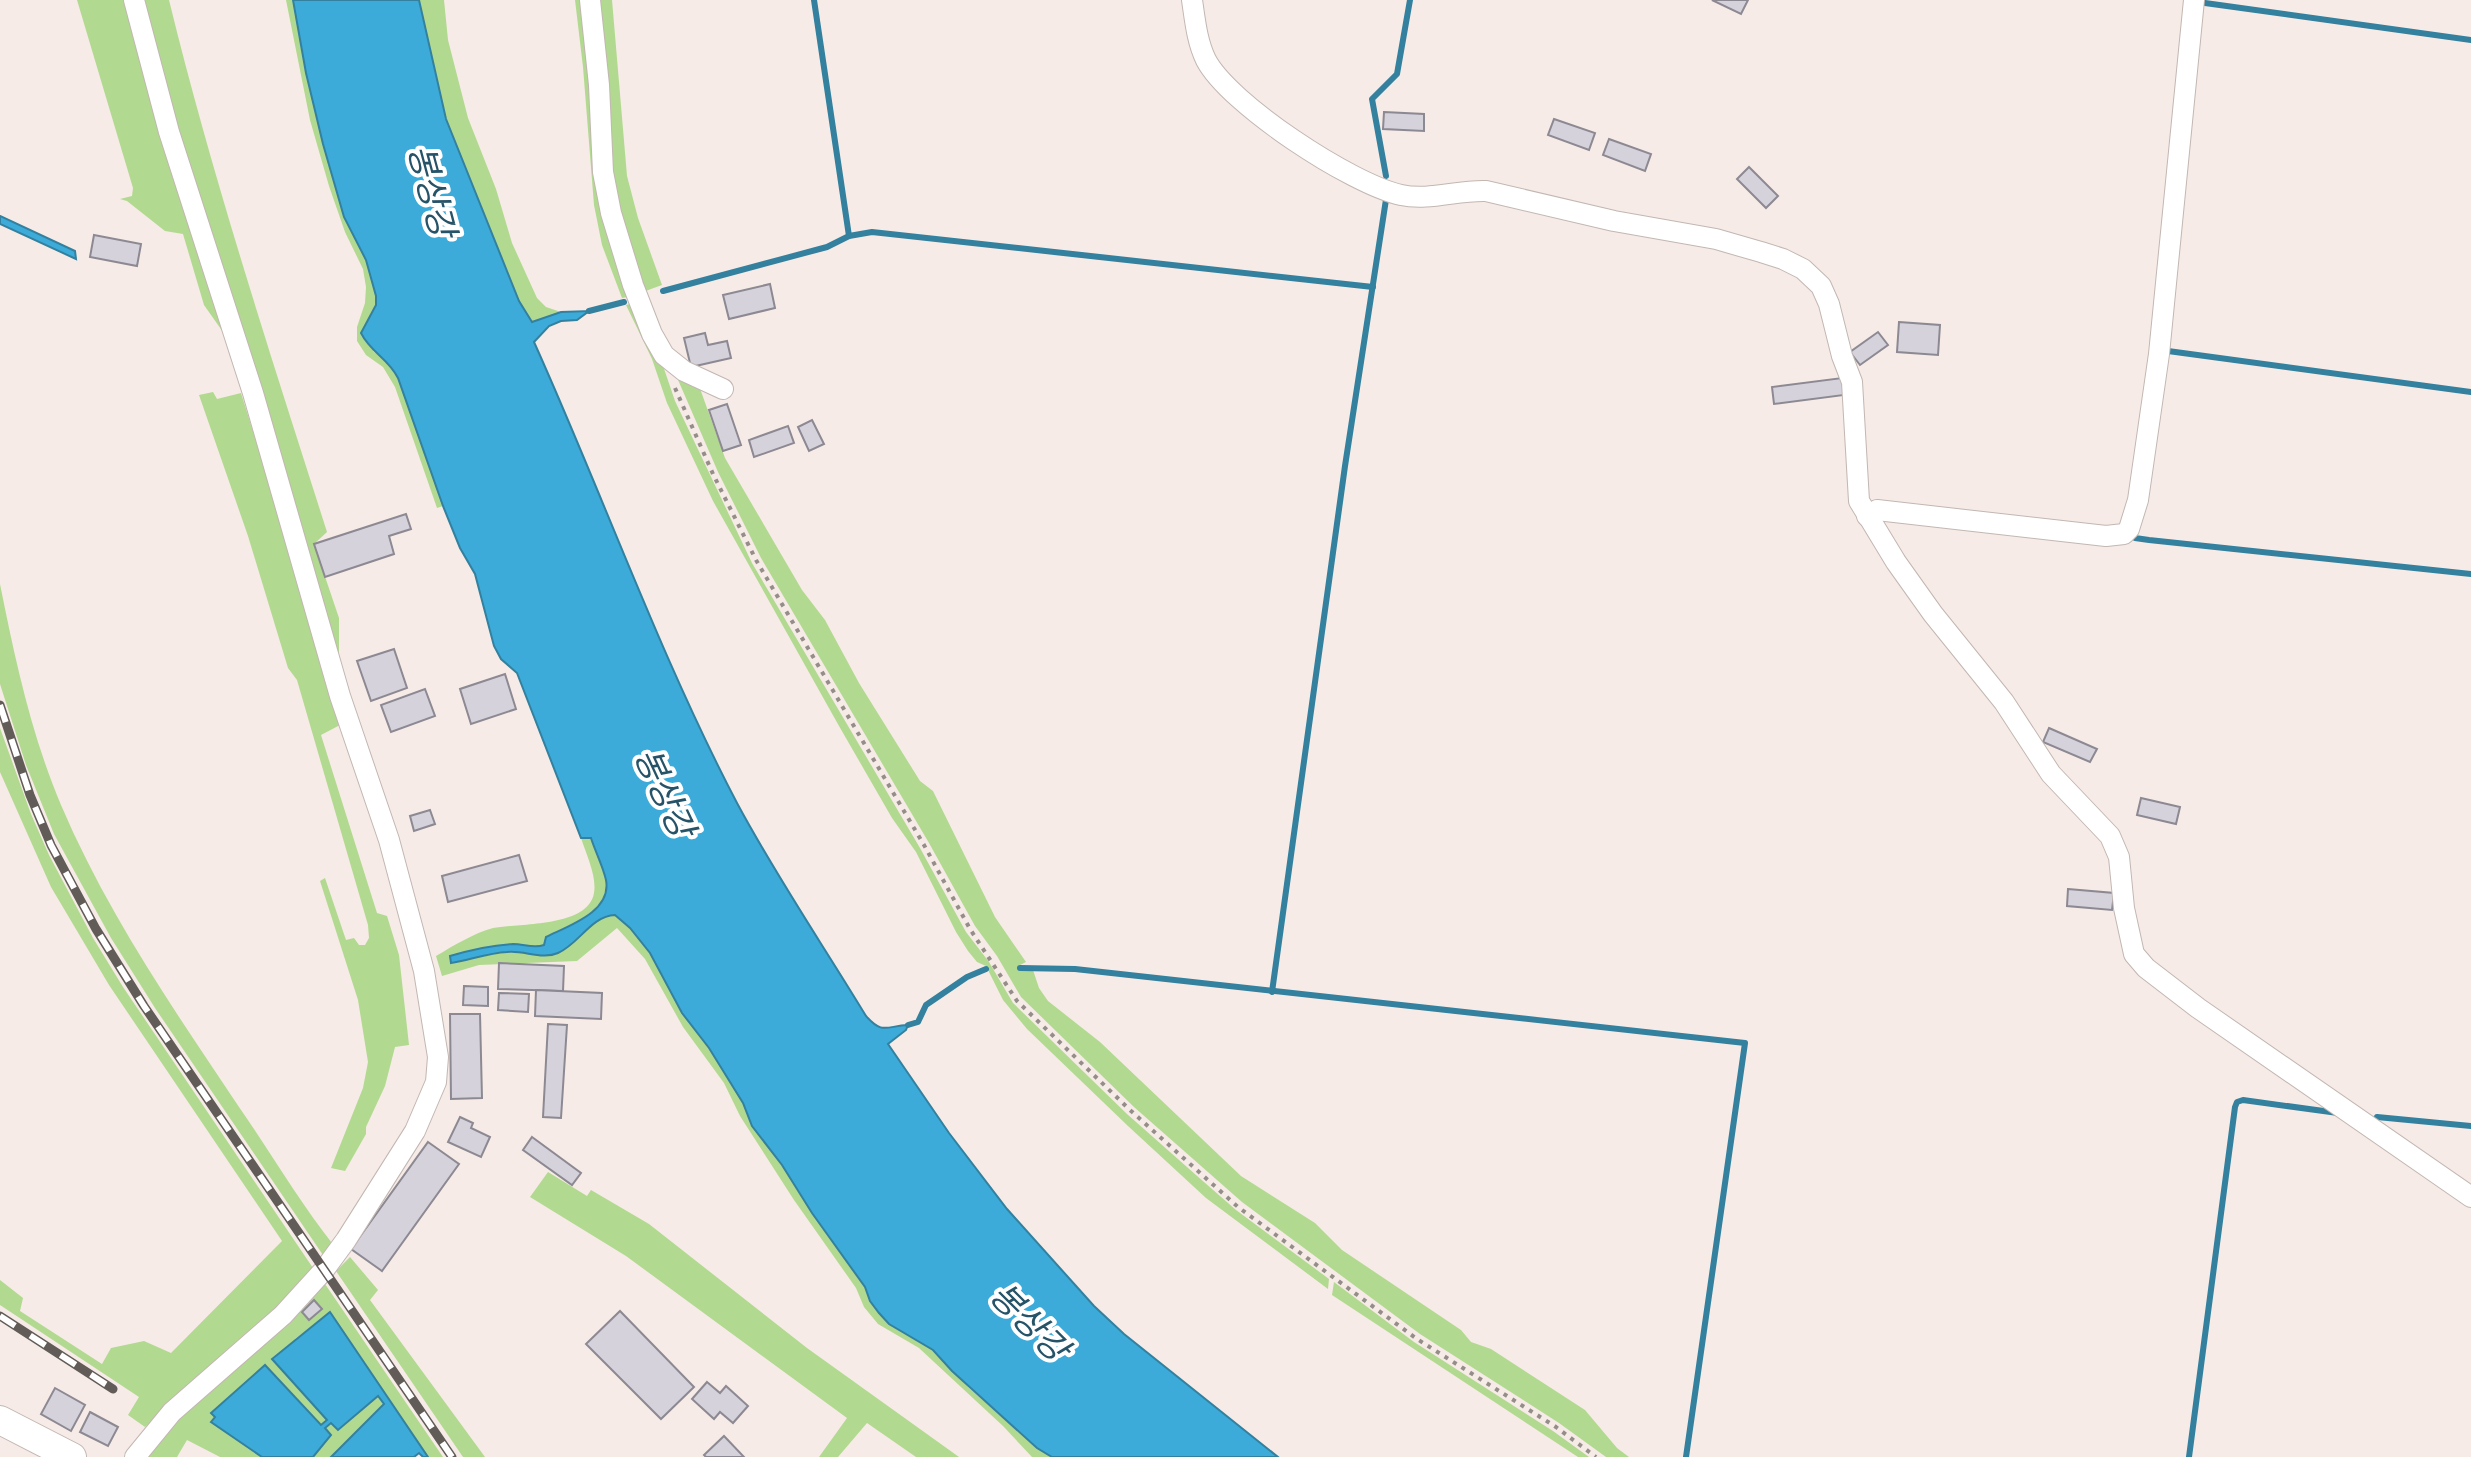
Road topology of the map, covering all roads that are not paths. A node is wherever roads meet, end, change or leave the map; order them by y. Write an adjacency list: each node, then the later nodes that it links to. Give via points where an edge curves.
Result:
1 (134, 0): 10 (street, via 340,696 389,840 424,971 438,1057 427,1106 332,1260 283,1315 172,1412)
2 (590, 0): 5 (street, via 603,172 633,285 664,355)
3 (1192, 0): 6 (street, via 1206,60 1233,92 1349,174 1400,195 1427,198 1486,191 1716,239 1803,269 1821,286 1829,304 1852,382 1856,480)
4 (2194, 0): 6 (street, via 2159,354 2129,529 2106,536 1877,510)
5 (723, 389)
6 (1867, 516): 7 (street, via 2051,774 2110,836 2119,857 2129,936 2134,954 2146,968)
7 (2471, 1197)
8 (0, 1420): 9 (main road)
9 (72, 1457)
10 (135, 1457)

